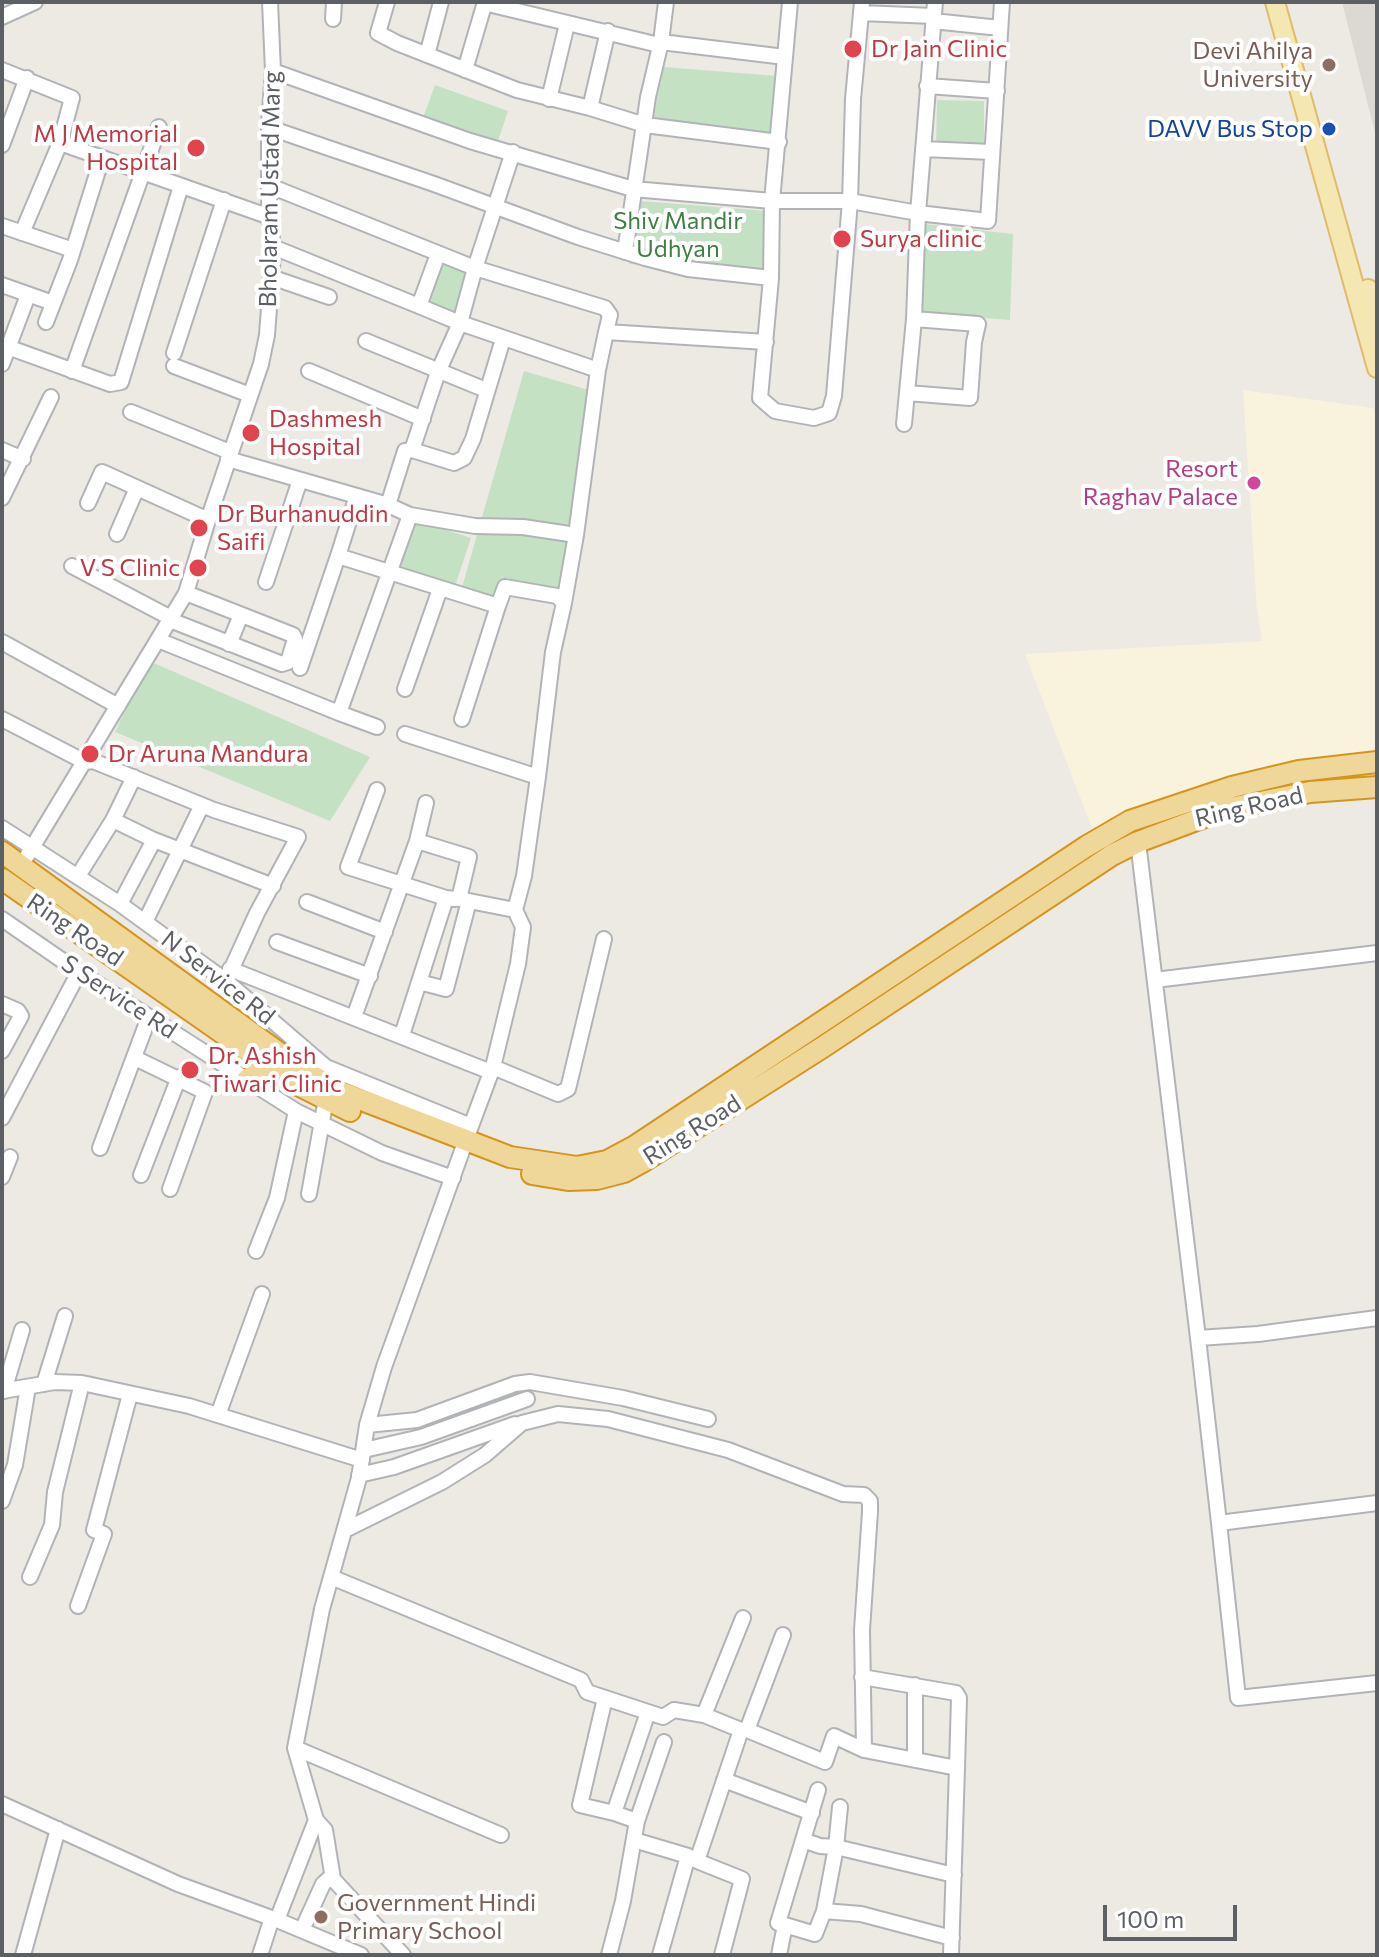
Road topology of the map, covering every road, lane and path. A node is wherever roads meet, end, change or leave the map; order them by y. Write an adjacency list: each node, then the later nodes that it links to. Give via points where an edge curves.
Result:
1 (35, 2): 15 (street)
2 (270, 2): 25 (street, Bholaram Ustad Marg)
3 (334, 2): 16 (street)
4 (387, 2): 21 (street, via 378,33)
5 (441, 2): 21 (street)
6 (666, 2): 20 (street)
7 (790, 2): 22 (street)
8 (845, 2): 13 (street)
9 (1002, 2): 18 (street)
10 (1275, 2): 75 (main road)
11 (1286, 2): 66 (main road)
12 (484, 3): 17 (street); 24 (street)
13 (861, 7): 14 (street); 47 (street)
14 (934, 13): 18 (street); 27 (street)
15 (2, 17)
16 (333, 19)
17 (567, 24): 19 (street); 29 (street)
18 (1000, 28): 28 (street)
19 (608, 31): 20 (street); 30 (street)
20 (660, 44): 22 (street); 31 (street)
21 (427, 55): 24 (street)
22 (785, 57): 34 (street)
23 (2, 70): 26 (street)
24 (465, 70): 29 (street)
25 (273, 71): 33 (street, Bholaram Ustad Marg); 38 (street)
26 (27, 78): 35 (street, via 72,98); 36 (street)
27 (927, 86): 28 (street); 37 (street)
28 (997, 91): 39 (street)
29 (549, 99): 30 (street)
30 (590, 108): 31 (street)
31 (645, 125): 34 (street); 44 (street)
32 (159, 127): 41 (street)
33 (270, 128): 43 (street, Bholaram Ustad Marg); 48 (street)
34 (779, 142): 46 (street)
35 (60, 143): 40 (street); 52 (street)
36 (2, 145)
37 (923, 149): 39 (street); 49 (street)
38 (513, 152): 44 (street); 48 (street)
39 (992, 152): 49 (street, via 988,221)
40 (102, 158): 41 (street); 54 (street)
41 (142, 172): 42 (street); 77 (street)
42 (181, 186): 45 (street); 77 (street, via 121,382 110,384)
43 (270, 186): 50 (street, Bholaram Ustad Marg); 56 (street)
44 (633, 189): 46 (street); 55 (street)
45 (224, 200): 50 (street); 82 (street, via 174,360)
46 (772, 201): 47 (street); 59 (street)
47 (850, 201): 49 (street); 72 (street, via 829,413 814,418 775,411 760,398)
48 (496, 207): 55 (street); 57 (street)
49 (918, 213): 65 (street)
50 (270, 217): 53 (street, Bholaram Ustad Marg)
51 (2, 226): 52 (street)
52 (22, 233): 54 (street)
53 (273, 247): 58 (street, Bholaram Ustad Marg); 64 (street)
54 (73, 250): 63 (street)
55 (625, 252): 59 (street, via 688,269)
56 (438, 254): 57 (street); 64 (street)
57 (475, 268): 68 (street); 69 (street, via 605,308 610,315)
58 (271, 277): 62 (street); 82 (street, Bholaram Ustad Marg, via 267,335)
59 (771, 278): 72 (street)
60 (2, 285): 61 (street)
61 (28, 295): 63 (street); 73 (street)
62 (329, 297)
63 (53, 303): 67 (street)
64 (419, 306): 68 (street)
65 (914, 319): 81 (street); 81 (street, via 978,324 970,398)
66 (1377, 320)
67 (46, 322)
68 (460, 323): 70 (street); 79 (street)
69 (606, 332): 72 (street); 76 (street)
70 (503, 339): 76 (street); 80 (street)
71 (366, 341): 79 (street)
72 (766, 342)
73 (6, 346): 74 (street); 77 (street)
74 (2, 364)
75 (1377, 368)
76 (598, 370): 100 (street)
77 (72, 371)
78 (309, 371): 85 (street)
79 (438, 372): 80 (street); 85 (street)
80 (486, 390): 88 (street, via 461,462)
81 (907, 393): 86 (street)
82 (250, 395): 89 (street, Bholaram Ustad Marg)
83 (51, 397): 90 (street)
84 (131, 412): 89 (street)
85 (423, 419): 88 (street)
86 (904, 424)
87 (2, 450): 90 (street)
88 (412, 450): 96 (street, via 405,451)
89 (229, 456): 91 (street); 98 (street, Bholaram Ustad Marg)
90 (23, 459): 94 (street)
91 (300, 480): 93 (street); 104 (street)
92 (137, 488): 95 (street, via 102,472); 98 (street); 99 (street)
93 (357, 496): 96 (street); 101 (street)
94 (2, 498)
95 (88, 503)
96 (388, 505): 97 (street)
97 (410, 515): 100 (street); 103 (street)
98 (208, 520): 106 (street, Bholaram Ustad Marg)
99 (117, 534)
100 (576, 535): 107 (street)
101 (338, 556): 103 (street); 114 (street)
102 (72, 566): 110 (street)
103 (388, 573): 105 (street); 117 (street)
104 (266, 582)
105 (440, 589): 108 (street); 115 (street)
106 (186, 593): 109 (street); 110 (street, Bholaram Ustad Marg)
107 (564, 603): 108 (street, via 557,596 505,587); 125 (street)
108 (498, 606): 119 (street)
109 (241, 615): 113 (street); 113 (street, via 295,637 288,662)
110 (170, 619): 111 (street, Bholaram Ustad Marg); 113 (street)
111 (158, 640): 116 (street, Bholaram Ustad Marg); 117 (street)
112 (2, 642): 116 (street)
113 (229, 644)
114 (300, 668)
115 (405, 689)
116 (118, 706): 122 (street, Bholaram Ustad Marg)
117 (339, 713): 120 (street)
118 (2, 719): 122 (street)
119 (462, 719)
120 (377, 727)
121 (405, 734): 125 (street)
122 (85, 762): 124 (street); 135 (street, Bholaram Ustad Marg)
123 (1377, 762): 173 (highway, Ring Road, via 1299,771 1232,787 1130,821 607,1161 577,1167 550,1163 510,1157)
124 (134, 777): 129 (street); 130 (street)
125 (538, 777): 144 (street)
126 (1377, 787): 134 (highway, Ring Road, via 1310,792 1226,809)
127 (377, 790): 139 (street, via 348,867)
128 (426, 803): 133 (street)
129 (202, 805): 136 (street); 140 (street, via 298,837)
130 (113, 820): 132 (street); 138 (street)
131 (2, 828): 135 (street, N Service Rd)
132 (154, 840): 136 (street); 143 (street)
133 (417, 841): 139 (street); 141 (street, via 469,857)
134 (1138, 842): 155 (street); 173 (highway, Ring Road, via 624,1172 568,1180 525,1172)
135 (32, 848): 137 (street, Bholaram Ustad Marg); 138 (street, N Service Rd)
136 (181, 851): 140 (street); 146 (street)
137 (7, 871): 149 (highway, Ring Road); 163 (highway, Ring Road)
138 (78, 876): 143 (street, N Service Rd)
139 (402, 885): 141 (street); 147 (street)
140 (273, 886): 153 (street)
141 (458, 899): 144 (street); 156 (street); 156 (street, via 446,989)
142 (307, 902): 147 (street)
143 (120, 904): 146 (street, N Service Rd)
144 (515, 910): 164 (street, via 523,927 518,964)
145 (2, 919): 152 (street, S Service Rd)
146 (143, 921): 149 (street); 153 (street, N Service Rd)
147 (385, 932): 154 (street)
148 (604, 939): 164 (street, via 568,1089 558,1094)
149 (125, 941): 173 (highway, Ring Road, via 304,1071 341,1092)
150 (277, 942): 154 (street)
151 (1377, 953): 155 (street)
152 (79, 972): 158 (street, S Service Rd); 168 (street)
153 (228, 975): 159 (street); 173 (street, N Service Rd, via 326,1067)
154 (370, 976): 159 (street)
155 (1155, 980): 186 (street)
156 (419, 982): 160 (street)
157 (2, 1004): 161 (street, via 21,1016)
158 (149, 1017): 162 (street); 167 (street, S Service Rd)
159 (354, 1017): 160 (street)
160 (402, 1035): 164 (street)
161 (2, 1051)
162 (135, 1058): 165 (street); 174 (street)
163 (268, 1064): 167 (highway); 169 (highway, Ring Road)
164 (492, 1069): 173 (street)
165 (179, 1077): 176 (street); 179 (street, via 205,1095)
166 (2, 1080): 168 (street)
167 (247, 1080): 170 (street, S Service Rd)
168 (17, 1088): 171 (street)
169 (326, 1099): 172 (street); 173 (highway, Ring Road)
170 (296, 1111): 172 (street, S Service Rd); 181 (street, via 277,1198)
171 (2, 1118)
172 (322, 1123): 178 (street, S Service Rd, via 382,1153); 180 (street)
173 (466, 1140): 178 (street)
174 (100, 1148)
175 (10, 1157): 177 (street)
176 (141, 1175)
177 (2, 1177)
178 (453, 1178): 196 (street)
179 (170, 1189)
180 (309, 1194)
181 (256, 1251)
182 (262, 1294): 193 (street)
183 (65, 1316): 188 (street)
184 (1377, 1318): 186 (street)
185 (22, 1330): 190 (street)
186 (1198, 1338): 200 (street)
187 (82, 1383): 188 (street); 191 (street); 202 (street, via 53,1500 52,1525)
188 (44, 1384): 189 (street)
189 (28, 1387): 190 (street); 198 (street, via 15,1465)
190 (3, 1391)
191 (130, 1394): 193 (street); 204 (street, via 94,1530 104,1534)
192 (527, 1399): 197 (street)
193 (218, 1415): 197 (street)
194 (708, 1419): 196 (street, via 530,1382 417,1420)
195 (522, 1423): 197 (street, via 394,1467); 201 (street, via 442,1482); 207 (street, via 571,1413 608,1419 728,1450 843,1494 864,1495 870,1512)
196 (367, 1425): 197 (street)
197 (362, 1462): 201 (street)
198 (3, 1496)
199 (1377, 1503): 200 (street)
200 (1219, 1523): 208 (street, via 1238,1698)
201 (345, 1530): 203 (street)
202 (30, 1577)
203 (331, 1577): 210 (street, via 581,1680 587,1692); 215 (street)
204 (78, 1606)
205 (743, 1618): 212 (street)
206 (783, 1635): 213 (street)
207 (862, 1677): 209 (street); 216 (street)
208 (1377, 1683)
209 (915, 1685): 217 (street); 218 (street, via 948,1690 959,1698)
210 (605, 1698): 211 (street); 223 (street, via 580,1805)
211 (648, 1712): 212 (street, via 663,1717 674,1710); 223 (street)
212 (704, 1715): 213 (street)
213 (744, 1730): 216 (street, via 825,1762 834,1736); 219 (street)
214 (664, 1742): 226 (street)
215 (295, 1748): 225 (street); 228 (street)
216 (864, 1750): 217 (street)
217 (915, 1760): 218 (street)
218 (957, 1768): 233 (street)
219 (724, 1780): 224 (street); 232 (street)
220 (818, 1790): 224 (street)
221 (2, 1804): 227 (street)
222 (840, 1807): 231 (street)
223 (614, 1813): 226 (street)
224 (812, 1813): 230 (street)
225 (316, 1820): 234 (street, via 325,1830); 236 (street)
226 (637, 1821): 229 (street)
227 (58, 1829): 236 (street, via 178,1884); 241 (street)
228 (501, 1835)
229 (634, 1840): 232 (street); 245 (street)
230 (803, 1840): 231 (street); 237 (street, via 778,1923)
231 (836, 1847): 233 (street); 235 (street)
232 (692, 1858): 246 (street); 247 (street, via 742,1879)
233 (954, 1875): 239 (street)
234 (332, 1876): 238 (street); 244 (street)
235 (824, 1911): 237 (street, via 815,1934); 239 (street, via 861,1914)
236 (274, 1919): 238 (street); 242 (street)
237 (785, 1925): 248 (street)
238 (302, 1930): 240 (street)
239 (952, 1938): 249 (street)
240 (336, 1949): 243 (street)
241 (23, 1955)
242 (260, 1955)
243 (361, 1955)
244 (403, 1955)
245 (609, 1955)
246 (660, 1955)
247 (722, 1955)
248 (779, 1955)
249 (951, 1955)

